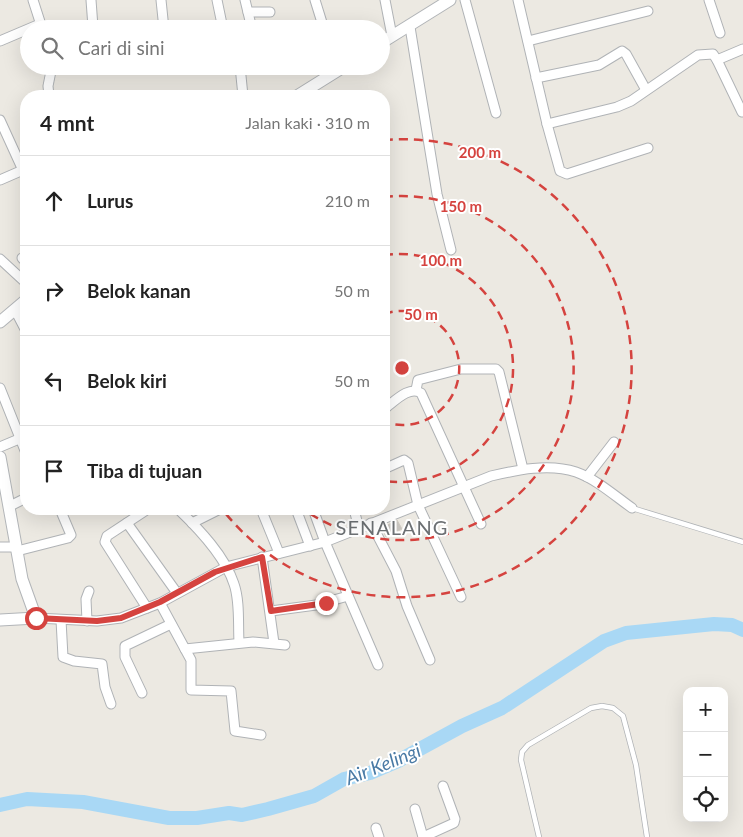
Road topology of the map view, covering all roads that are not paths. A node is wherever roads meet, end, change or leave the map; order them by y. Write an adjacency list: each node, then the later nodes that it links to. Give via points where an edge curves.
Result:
1 (33, 0): 15 (street)
2 (91, 0): 16 (street)
3 (161, 0): 17 (street)
4 (217, 0): 18 (street)
5 (245, 0): 13 (street)
6 (315, 0): 20 (street)
7 (385, 0): 21 (street)
8 (465, 0): 40 (street)
9 (518, 0): 28 (street)
10 (709, 0): 25 (street)
11 (445, 2): 23 (street)
12 (648, 11): 28 (street)
13 (248, 12): 14 (street); 19 (street)
14 (270, 12)
15 (39, 20)
16 (93, 20)
17 (163, 20)
18 (221, 20)
19 (250, 20)
20 (321, 20)
21 (389, 20)
22 (390, 26): 26 (street)
23 (410, 27): 26 (street); 47 (street, via 437,194)
24 (20, 33): 27 (street)
25 (720, 33)
26 (392, 36)
27 (0, 40)
28 (528, 41): 34 (street)
29 (743, 49): 30 (street)
30 (717, 60): 38 (street, via 713,54 698,55); 39 (street)
31 (50, 75): 35 (street)
32 (241, 75): 36 (street)
33 (328, 75): 37 (street)
34 (536, 78): 38 (street, via 598,65 622,51); 42 (street)
35 (48, 90)
36 (242, 90)
37 (306, 90)
38 (646, 90): 42 (street, via 617,107)
39 (742, 112)
40 (496, 113)
41 (0, 120): 44 (street)
42 (547, 124): 43 (street, via 558,167 563,173)
43 (648, 148)
44 (20, 165)
45 (20, 175): 46 (street)
46 (0, 180)
47 (451, 250)
48 (0, 259): 49 (street)
49 (20, 277)
50 (20, 305): 51 (street)
51 (15, 310): 52 (street); 53 (street)
52 (20, 320)
53 (0, 322)
54 (416, 390): 56 (street, via 408,391); 63 (street, via 418,380 461,369 496,369); 65 (street, via 421,393)
55 (1, 392): 57 (street)
56 (390, 403)
57 (20, 431)
58 (20, 438): 60 (street)
59 (614, 442): 64 (street)
60 (0, 447)
61 (0, 457): 66 (street)
62 (390, 466): 68 (street, via 406,460)
63 (523, 469): 64 (street, via 566,470); 65 (street)
64 (587, 477): 70 (street)
65 (463, 487): 68 (street); 82 (street)
66 (3, 489): 69 (street)
67 (20, 501): 69 (street)
68 (418, 505): 81 (street); 95 (street)
69 (10, 506): 88 (street)
70 (632, 508): 85 (lane)
71 (63, 515): 88 (street, via 71,535)
72 (138, 515): 79 (street)
73 (184, 515): 80 (street)
74 (208, 515): 80 (street)
75 (263, 515): 89 (street)
76 (298, 515): 86 (street)
77 (315, 515): 84 (street)
78 (356, 515): 83 (street)
79 (127, 522): 93 (street); 97 (street, via 106,536 105,542)
80 (192, 523): 91 (street)
81 (371, 523): 83 (street); 108 (street, via 396,571)
82 (481, 524)
83 (359, 529): 84 (street)
84 (325, 542): 86 (street); 94 (street)
85 (743, 542)
86 (310, 546): 89 (street)
87 (0, 547): 88 (street)
88 (17, 549): 99 (street, via 22,578)
89 (279, 553): 90 (street)
90 (262, 557): 91 (street); 98 (street)
91 (226, 567): 93 (street); 104 (street, via 234,585)
92 (89, 591): 102 (street, via 86,599)
93 (177, 593): 96 (street)
94 (348, 596): 98 (street, via 316,606); 109 (street)
95 (461, 598)
96 (160, 602): 97 (street); 103 (street)
97 (147, 608): 102 (street, via 112,620)
98 (271, 611): 105 (street)
99 (36, 618): 100 (street); 101 (street)
100 (0, 620)
101 (61, 620): 102 (street); 111 (street, via 63,657 102,664)
102 (88, 621)
103 (171, 624): 107 (street); 110 (street, via 125,646 125,657)
104 (239, 642): 105 (street); 107 (street)
105 (274, 643): 106 (street)
106 (285, 645)
107 (186, 649): 112 (street, via 193,666 190,690 231,691 235,731)
108 (430, 660)
109 (378, 665)
110 (142, 693)
111 (111, 704)
112 (261, 735)
113 (443, 786): 115 (street, via 454,823)
114 (415, 809): 115 (street)
115 (423, 837)
116 (539, 837): 117 (lane, via 521,760 522,752 528,745 591,708 602,706 613,708 623,716 636,765)
117 (646, 837)

